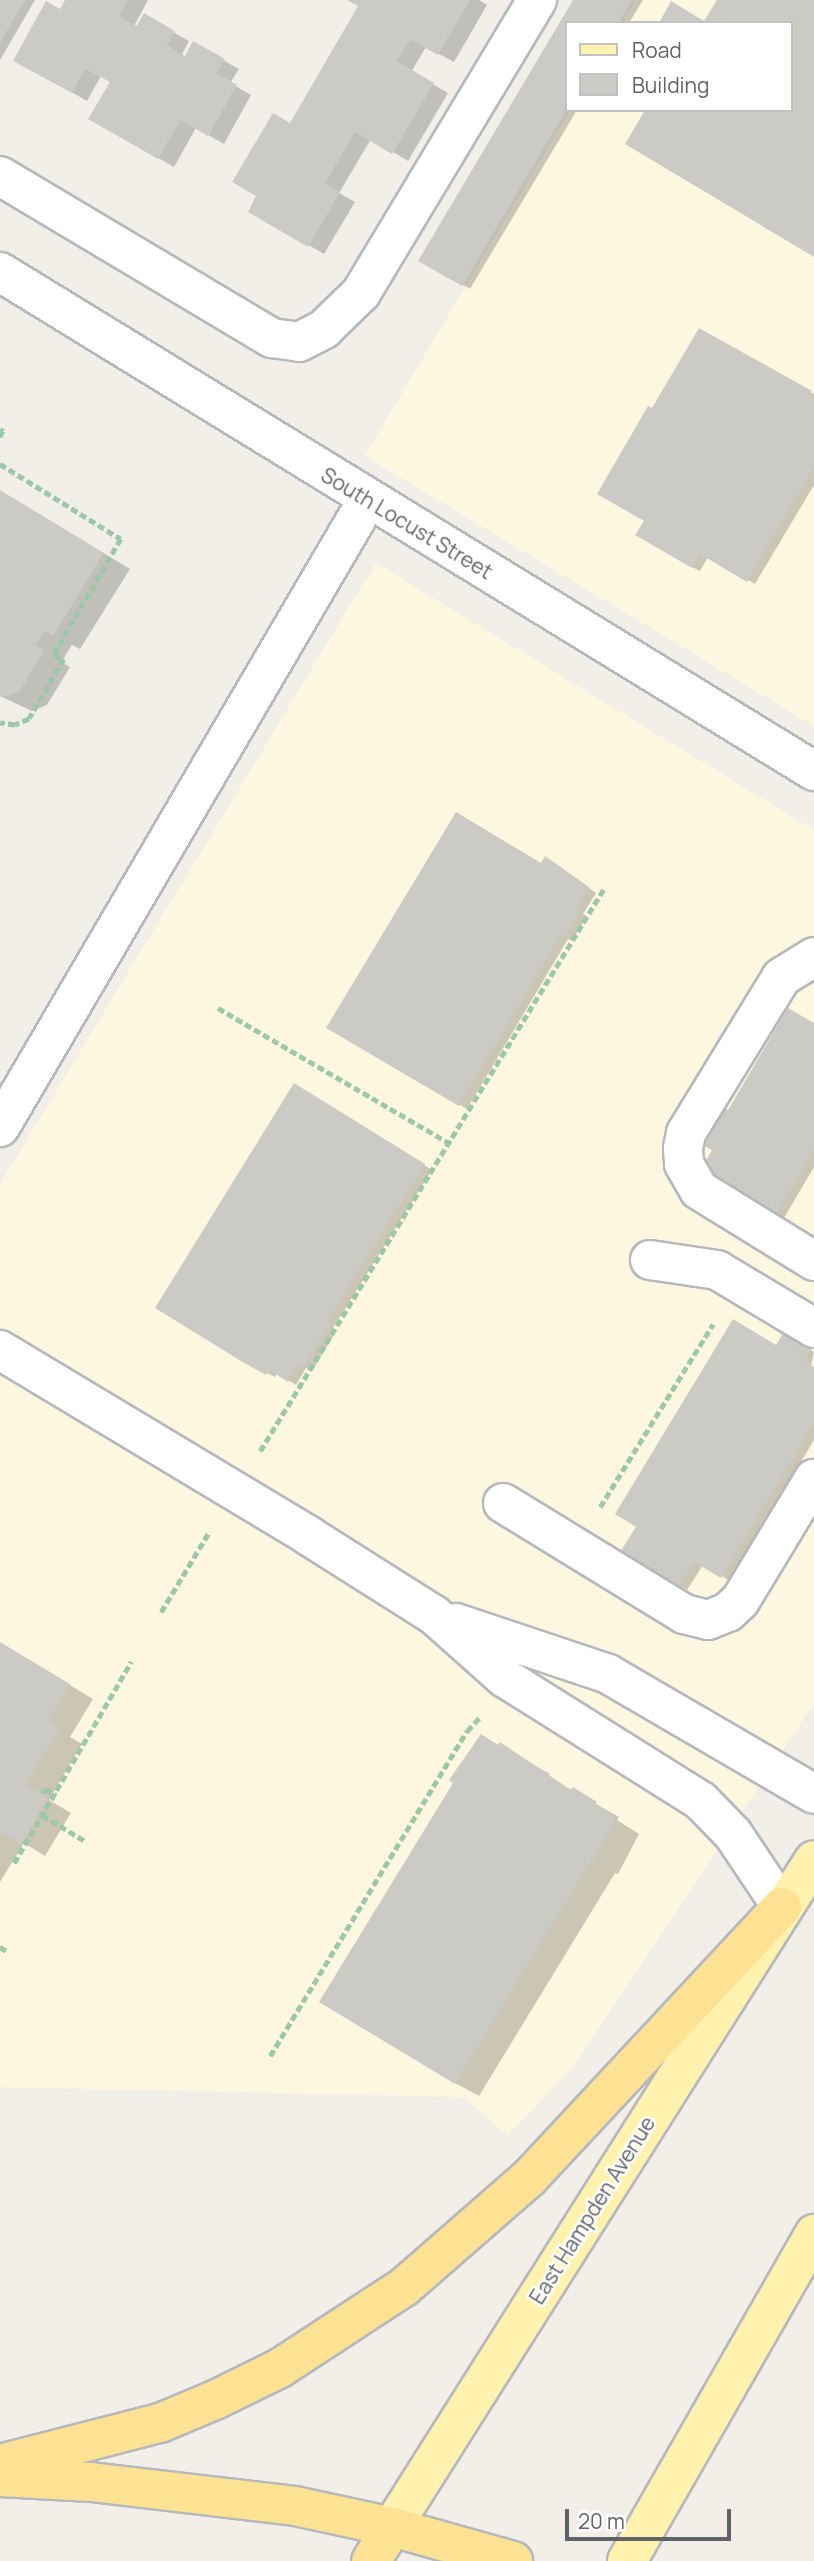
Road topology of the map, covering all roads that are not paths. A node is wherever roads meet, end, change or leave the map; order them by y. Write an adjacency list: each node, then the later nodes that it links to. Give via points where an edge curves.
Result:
1 (537, 0): 2 (street, via 361,293 324,329 299,342 272,338)
2 (0, 176)
3 (0, 272): 4 (street, South Locust Street)
4 (368, 499): 5 (street, South Locust Street); 7 (street)
5 (814, 771)
6 (814, 957): 9 (street, via 780,978 686,1133 683,1149 684,1164 699,1190)
7 (0, 1127)
8 (650, 1260): 10 (street, via 717,1270)
9 (814, 1261)
10 (814, 1328)
11 (0, 1350): 14 (street)
12 (814, 1479): 13 (street, via 740,1601 708,1620 684,1614)
13 (503, 1503)
14 (434, 1615): 15 (street, via 608,1674); 17 (street, via 505,1678 701,1801 733,1834)
15 (814, 1794)
16 (814, 1860): 17 (main road, East Hampden Avenue)
17 (782, 1907): 19 (highway, via 529,2178 404,2287 280,2368 217,2399 160,2423); 21 (main road, East Hampden Avenue)
18 (814, 2234): 24 (main road)
19 (0, 2464)
20 (0, 2477): 21 (highway, via 229,2497)
21 (392, 2527): 22 (highway, East Hampden Avenue); 23 (highway)
22 (371, 2561)
23 (513, 2561)
24 (627, 2561)

